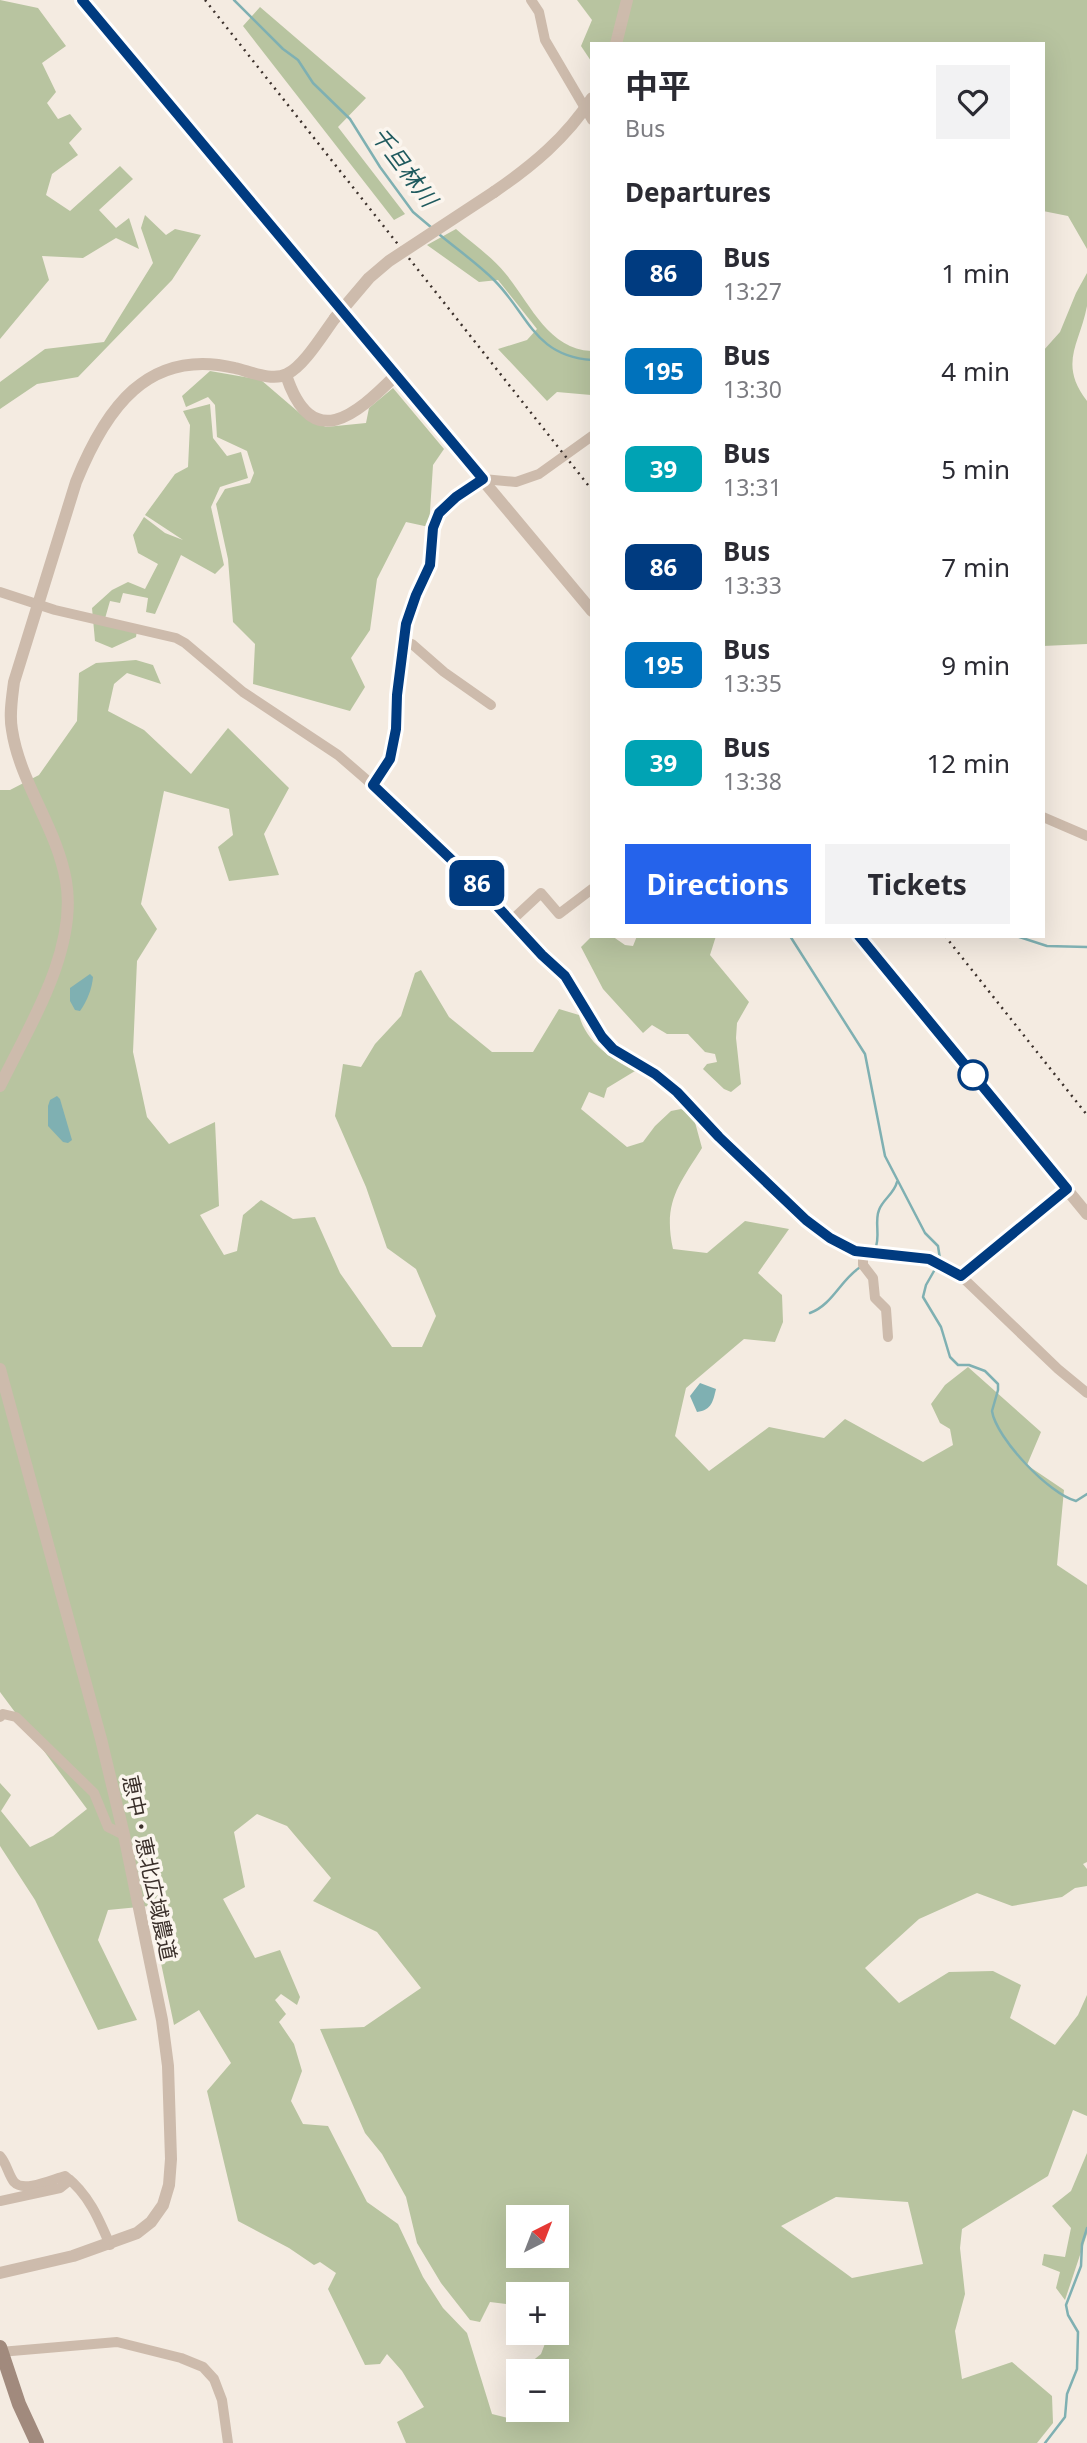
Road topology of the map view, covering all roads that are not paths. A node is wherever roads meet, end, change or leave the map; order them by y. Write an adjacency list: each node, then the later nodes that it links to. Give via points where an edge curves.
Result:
1 (82, 0): 7 (street)
2 (531, 0): 5 (street, via 539,12 545,40)
3 (627, 0): 4 (street)
4 (616, 42)
5 (588, 115): 6 (street, bridge, via 494,192 369,278)
6 (286, 375): 7 (street, via 298,404 314,417 331,421 366,405); 11 (street, via 273,377 191,363 161,372 133,390 108,418 88,452)
7 (395, 376): 9 (street)
8 (590, 437): 9 (street, via 539,474 516,482)
9 (483, 479): 12 (street); 13 (street, via 439,513 430,565 412,604)
10 (0, 592): 11 (street)
11 (40, 604): 15 (street, via 176,638); 21 (street, via 14,682 11,729 66,881 65,938)
12 (590, 609)
13 (404, 642): 14 (street); 15 (street, via 390,759)
14 (491, 705)
15 (373, 785): 19 (street)
16 (1045, 818): 17 (street)
17 (1087, 836)
18 (590, 891): 19 (street, via 559,914 541,893)
19 (512, 920): 24 (street, via 565,976 613,1049 677,1092 806,1220 845,1247)
20 (861, 938): 22 (street)
21 (0, 1086)
22 (1067, 1189): 23 (street); 25 (street)
23 (1087, 1214)
24 (863, 1253): 25 (street, via 929,1259); 26 (street, via 875,1298 886,1309)
25 (961, 1276): 28 (street)
26 (888, 1337)
27 (0, 1368): 30 (street, 恵中・恵北広域農道)
28 (1087, 1393)
29 (0, 1717): 30 (street, via 16,1717 94,1793 108,1827)
30 (124, 1835): 34 (street, 恵中・恵北広域農道, via 162,2020 168,2066 170,2175 163,2204 151,2222)
31 (0, 2156): 32 (street, via 19,2185 65,2176)
32 (70, 2180): 33 (street, via 60,2188); 34 (street, via 89,2201)
33 (0, 2201)
34 (110, 2245): 35 (street, 恵中・恵北広域農道)
35 (0, 2273)
36 (0, 2350): 37 (main road); 38 (street, via 117,2342 181,2358 203,2367 214,2379)
37 (37, 2443)
38 (228, 2443)

